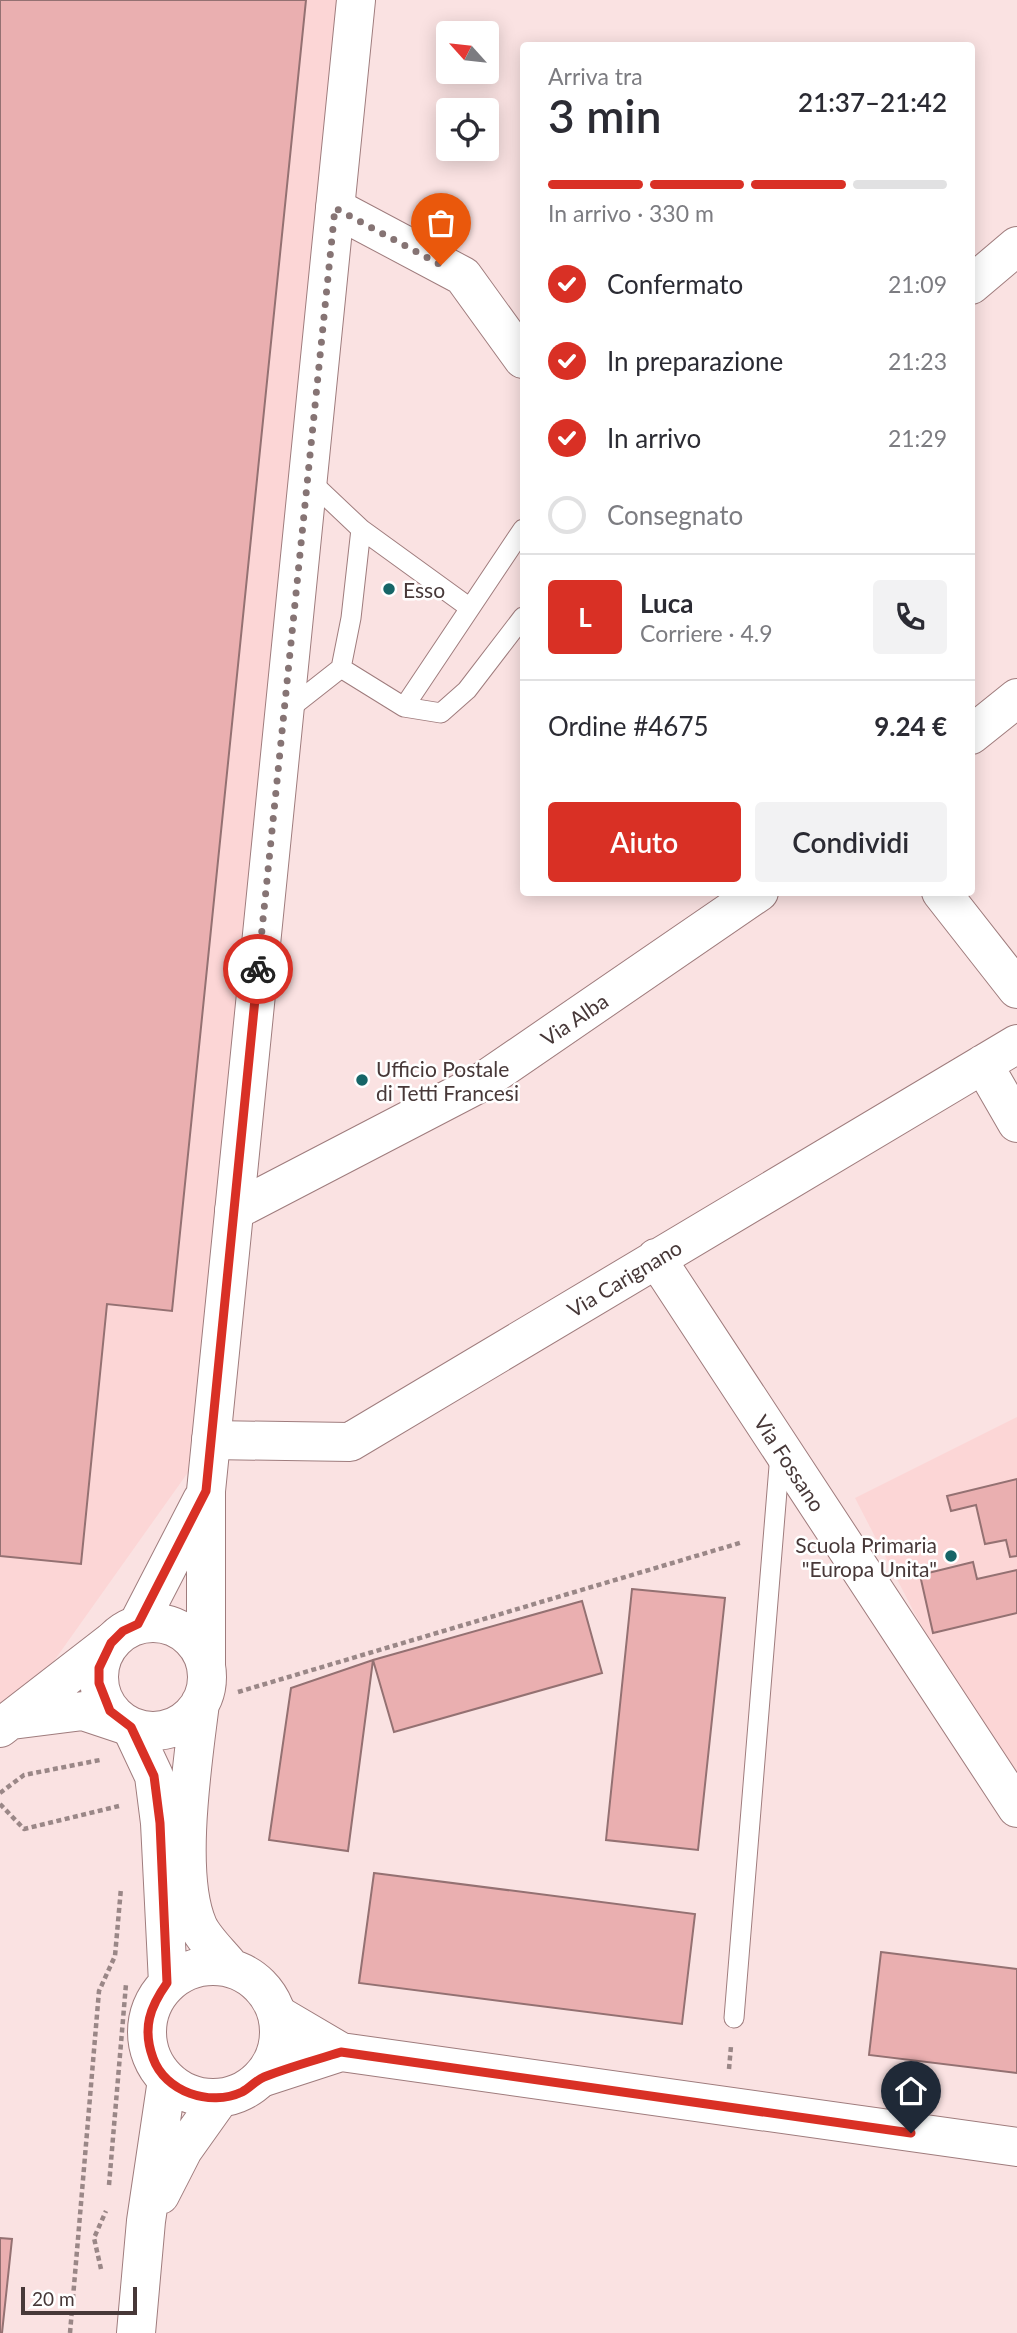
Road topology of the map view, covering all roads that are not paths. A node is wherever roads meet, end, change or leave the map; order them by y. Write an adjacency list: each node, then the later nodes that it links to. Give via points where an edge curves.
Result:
1 (356, 0): 2 (street)
2 (335, 208): 5 (street, via 463,276); 6 (street)
3 (1017, 246): 4 (street)
4 (975, 282)
5 (520, 355)
6 (307, 479): 7 (lane); 14 (street)
7 (361, 529): 9 (lane); 11 (lane)
8 (520, 533): 9 (lane)
9 (470, 608): 13 (lane)
10 (520, 621): 13 (lane, via 467,690 441,713)
11 (341, 668): 13 (lane); 14 (lane)
12 (1017, 698): 15 (street)
13 (404, 707)
14 (284, 713): 22 (street)
15 (975, 732)
16 (753, 896): 22 (street, Via Alba, via 482,1082)
17 (945, 896): 18 (street)
18 (1017, 989)
19 (1017, 1044): 20 (street, Via Carignano)
20 (983, 1064): 21 (street); 23 (street, Via Carignano)
21 (1017, 1123)
22 (234, 1211): 24 (street)
23 (656, 1258): 24 (street, Via Carignano, via 350,1442); 25 (street, Via Fossano)
24 (211, 1440): 26 (street)
25 (780, 1449): 31 (street, Via Fossano); 35 (lane)
26 (206, 1491): 27 (street); 28 (street)
27 (124, 1633): 28 (street, via 170,1625 184,1632 196,1643); 29 (street); 30 (street, via 99,1668 101,1690 110,1711)
28 (203, 1685): 30 (street, via 191,1715 167,1729); 32 (street, via 187,1817 191,1903 199,1928)
29 (6, 1724): 30 (street, via 83,1711)
30 (131, 1727): 33 (street, via 154,1776)
31 (1017, 1808)
32 (231, 1968): 33 (street, via 209,1965); 34 (street, via 252,1977 268,1994)
33 (167, 1983): 38 (street, via 154,2002 147,2039 154,2062)
34 (278, 2015): 36 (street); 37 (street, via 280,2037 274,2059)
35 (734, 2018)
36 (341, 2052): 37 (street); 40 (street)
37 (261, 2078): 39 (street, via 242,2092)
38 (167, 2080): 39 (street, via 187,2093); 41 (street)
39 (220, 2098): 41 (street, via 183,2150)
40 (1017, 2147)
41 (146, 2221): 42 (street)
42 (136, 2333)

